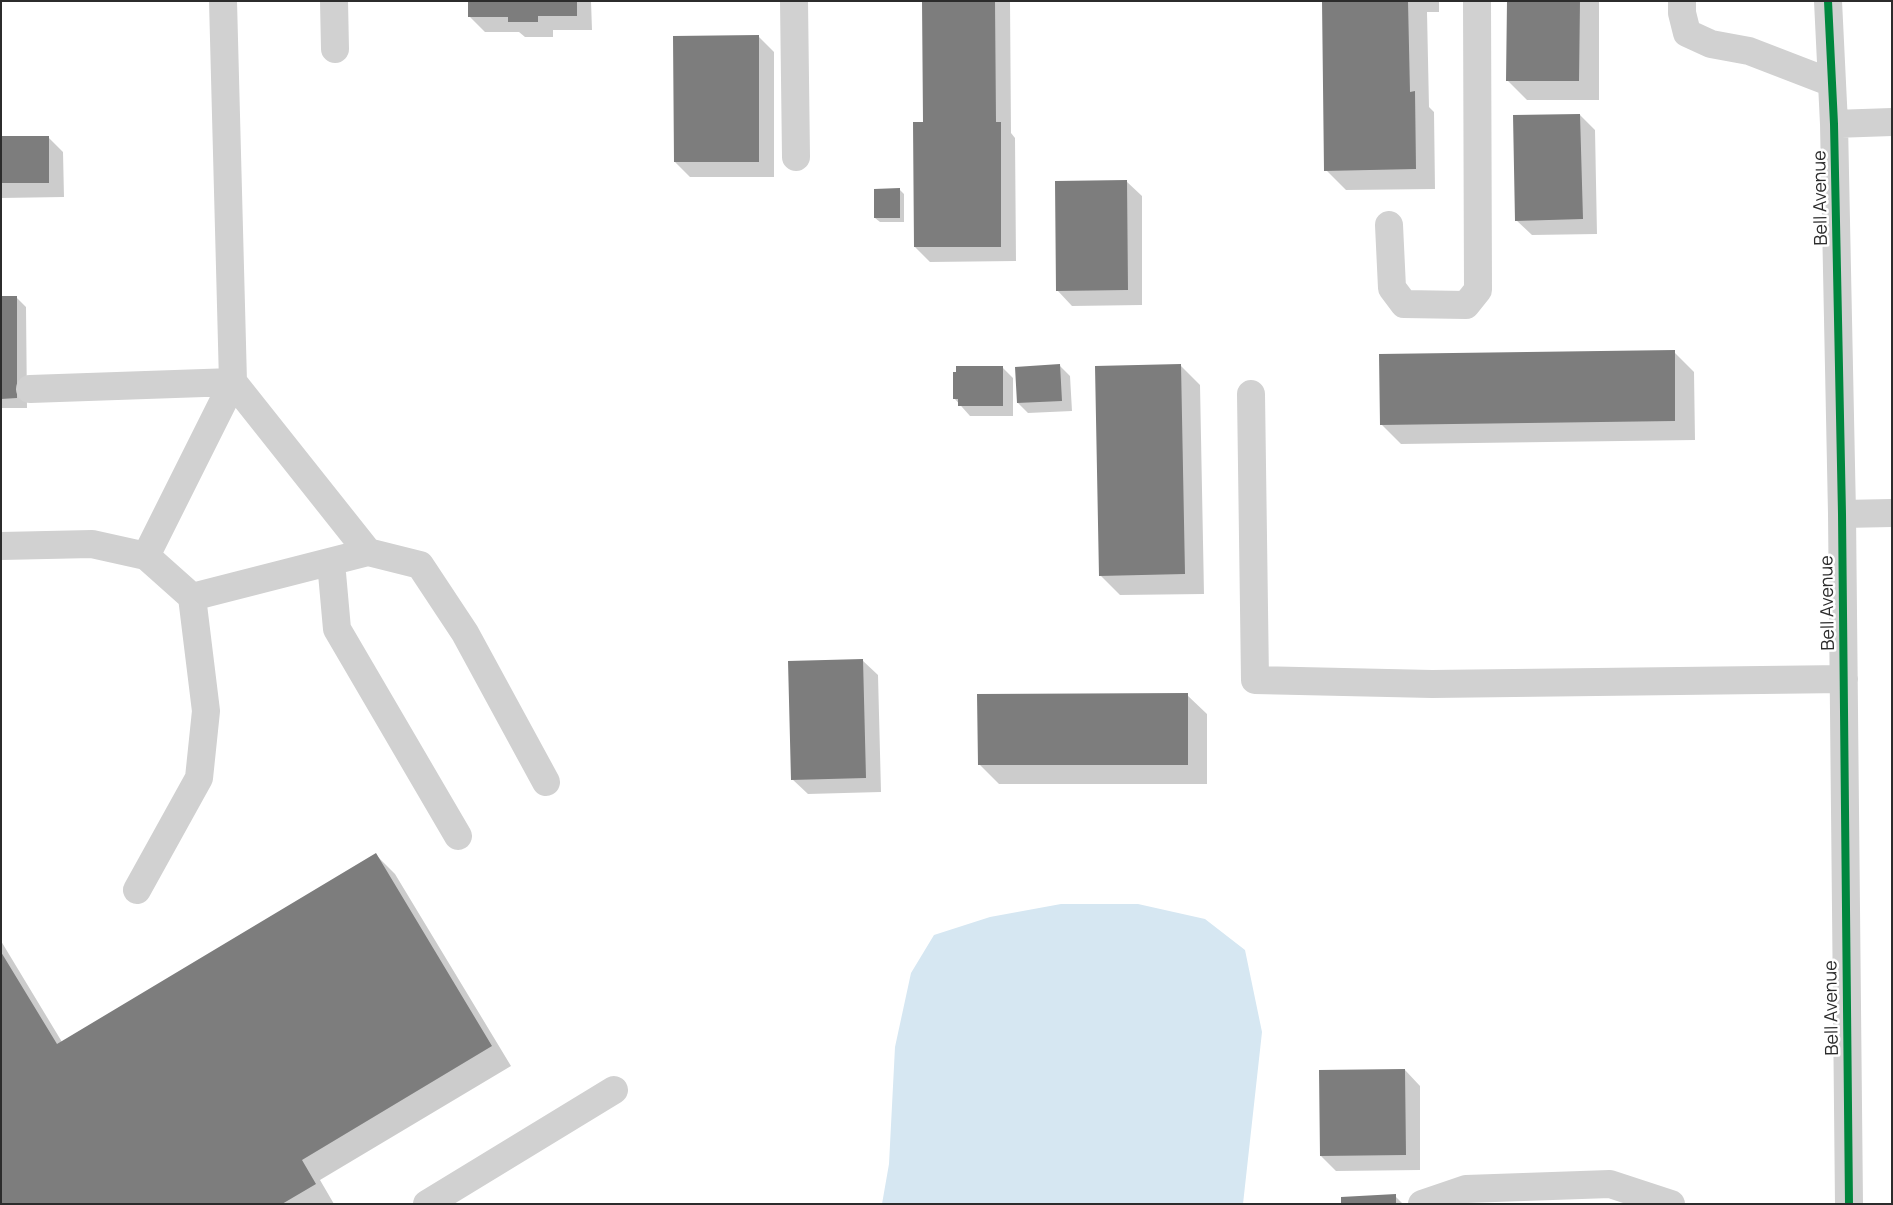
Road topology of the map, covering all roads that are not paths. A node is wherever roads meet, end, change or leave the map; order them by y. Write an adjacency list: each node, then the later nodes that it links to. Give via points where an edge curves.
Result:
1 (223, 1): 13 (street)
2 (334, 1): 7 (street)
3 (794, 1): 11 (street)
4 (1477, 1): 12 (street, via 1478,290 1466,305 1404,304 1392,288)
5 (1682, 1): 8 (street, via 1687,32 1711,44 1749,51)
6 (1828, 1): 8 (street, Bell Avenue)
7 (335, 49)
8 (1832, 83): 10 (street, Bell Avenue)
9 (1892, 122): 10 (street)
10 (1834, 124): 17 (street, Bell Avenue)
11 (796, 157)
12 (1389, 225)
13 (232, 382): 14 (street); 19 (street); 20 (street)
14 (30, 389)
15 (1251, 394): 23 (street, via 1255,680 1432,684)
16 (1892, 513): 17 (street)
17 (1842, 514): 23 (street, Bell Avenue)
18 (1, 546): 20 (street, via 92,544)
19 (368, 552): 21 (street); 24 (street, via 420,565 465,633)
20 (146, 556): 22 (street)
21 (331, 562): 22 (street); 25 (street, via 337,629)
22 (192, 597): 26 (street, via 206,711 199,778)
23 (1844, 679): 31 (street, Bell Avenue)
24 (546, 782)
25 (458, 836)
26 (137, 890)
27 (614, 1090): 28 (street)
28 (427, 1204)
29 (1422, 1204): 30 (street, via 1466,1189 1610,1184)
30 (1670, 1204)
31 (1849, 1204)

